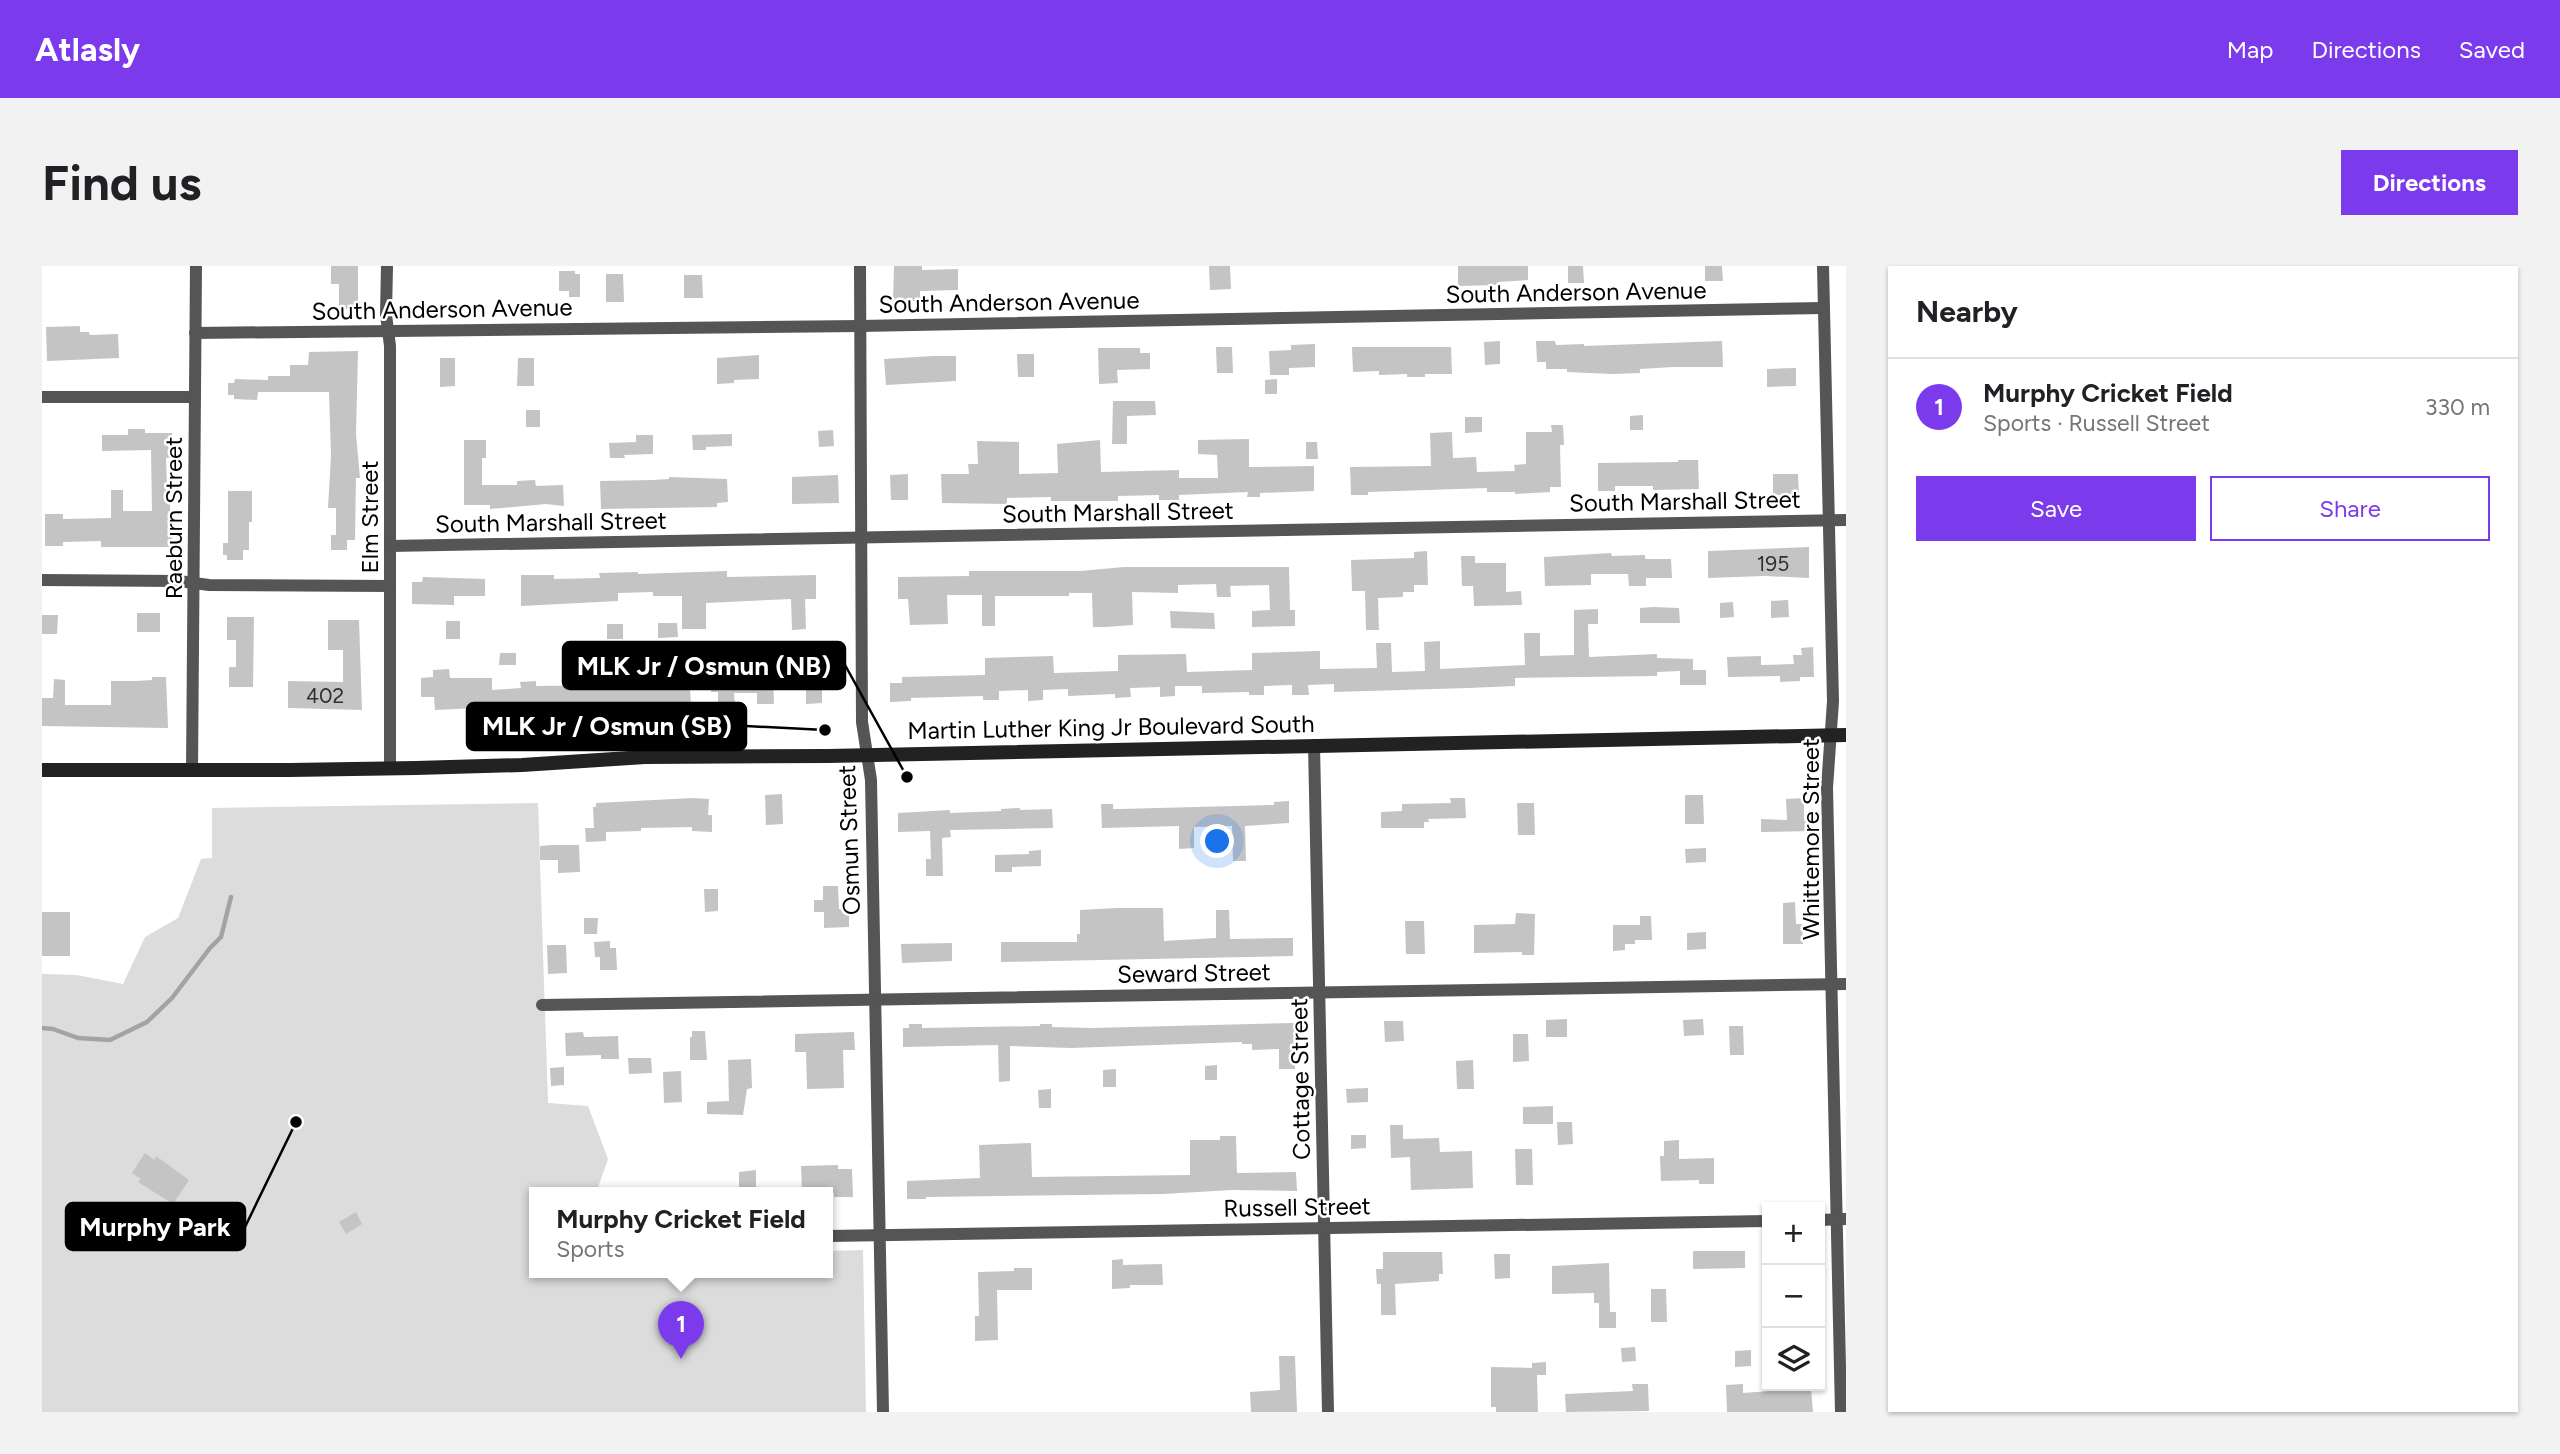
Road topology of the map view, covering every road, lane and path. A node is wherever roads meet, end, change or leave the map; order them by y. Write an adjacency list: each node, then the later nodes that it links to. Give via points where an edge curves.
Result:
1 (196, 266): 8 (street, Raeburn Street)
2 (387, 266): 7 (street, Elm Street)
3 (860, 266): 6 (street, Osmun Street)
4 (1823, 266): 5 (street, Whittemore Street)
5 (1824, 308): 6 (street, South Anderson Avenue); 11 (street, Whittemore Street)
6 (860, 326): 7 (street, South Anderson Avenue); 13 (street, Osmun Street)
7 (388, 331): 8 (street, South Anderson Avenue); 14 (street, Elm Street)
8 (195, 333): 10 (street, Raeburn Street)
9 (42, 397): 10 (street)
10 (195, 397): 16 (street, Raeburn Street)
11 (1828, 520): 12 (street, South Marshall Street); 13 (street, South Marshall Street); 18 (street, Whittemore Street)
12 (1846, 520)
13 (861, 538): 14 (street, South Marshall Street); 21 (street, Osmun Street, via 862,722)
14 (390, 546): 17 (street, Elm Street)
15 (42, 580): 16 (street)
16 (193, 583): 17 (street); 24 (street, Raeburn Street)
17 (390, 586): 22 (street, Elm Street)
18 (1830, 734): 19 (main road, Martin Luther King Jr Boulevard South); 20 (main road, Martin Luther King Jr Boulevard South); 25 (street, Whittemore Street)
19 (1846, 735)
20 (1314, 745): 21 (main road, Martin Luther King Jr Boulevard South); 27 (street, Cottage Street)
21 (867, 755): 22 (main road, Martin Luther King Jr Boulevard South, via 645,757); 28 (street, Osmun Street)
22 (390, 769): 24 (main road, Martin Luther King Jr Boulevard South)
23 (42, 770): 24 (main road, Martin Luther King Jr Boulevard South)
24 (192, 771)
25 (1832, 984): 26 (street, Seward Street); 27 (street, Seward Street); 30 (street, Whittemore Street)
26 (1846, 984)
27 (1319, 992): 28 (street, Seward Street); 32 (street, Cottage Street)
28 (875, 999): 29 (street, Seward Street); 34 (street, Osmun Street)
29 (542, 1005)
30 (1841, 1219): 37 (street, Whittemore Street)
31 (1762, 1221): 32 (street, Russell Street)
32 (1324, 1228): 34 (street, Russell Street); 36 (street, Cottage Street)
33 (833, 1236): 34 (street, Russell Street)
34 (880, 1236): 35 (street, Osmun Street)
35 (883, 1412)
36 (1328, 1412)
37 (1841, 1412)

